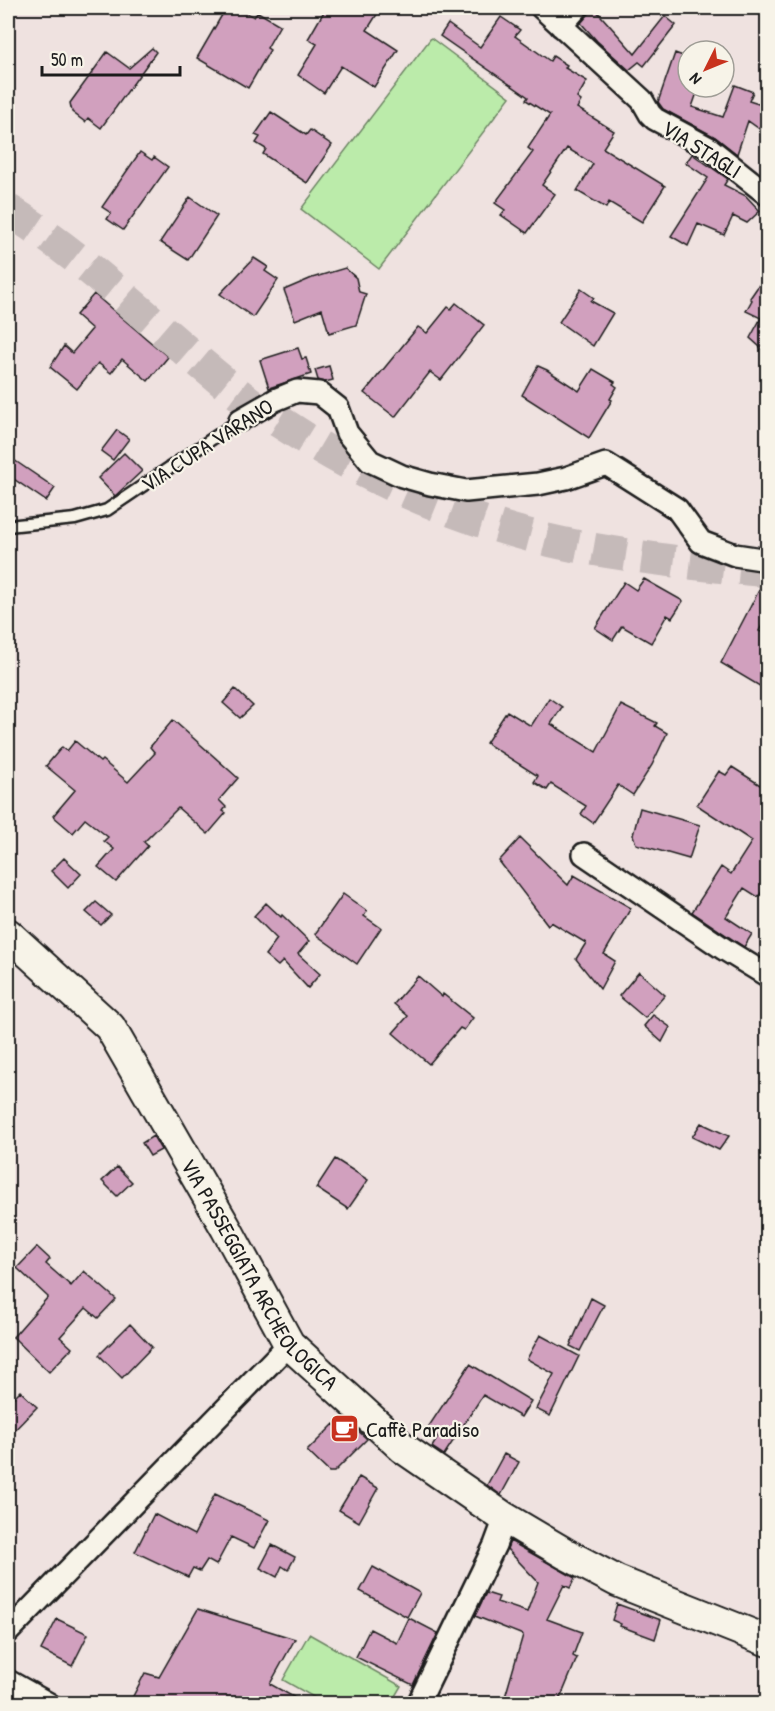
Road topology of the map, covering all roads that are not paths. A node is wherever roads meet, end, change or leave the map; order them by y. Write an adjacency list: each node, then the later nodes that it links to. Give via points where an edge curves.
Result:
1 (542, 8): 3 (street, VIA STAGLI)
2 (577, 8): 3 (street)
3 (561, 26): 4 (street, VIA STAGLI, via 642,100 655,119 709,148)
4 (768, 195)
5 (240, 420): 6 (lane, VIA CUPA VARANO, via 107,510 75,519); 7 (street, VIA CUPA VARANO, via 297,392 319,393 338,408 347,433 370,461 402,476 466,491 538,484 606,464 677,509 701,543 735,555)
6 (8, 526)
7 (768, 560)
8 (584, 854): 10 (street)
9 (8, 934): 11 (street, VIA PASSEGGIATA ARCHEOLOGICA, via 110,1027)
10 (768, 976)
11 (289, 1344): 12 (street, VIA PASSEGGIATA ARCHEOLOGICA, via 403,1448); 13 (street)
12 (505, 1518): 14 (street, VIA PASSEGGIATA ARCHEOLOGICA, via 617,1581); 17 (street)
13 (8, 1632)
14 (768, 1641)
15 (8, 1681): 16 (street)
16 (49, 1704)
17 (418, 1704)

